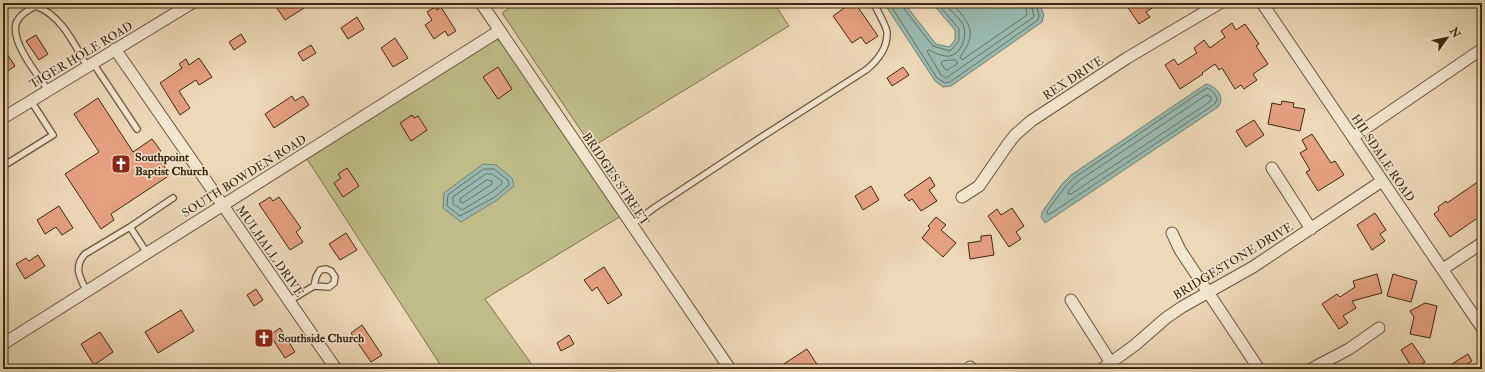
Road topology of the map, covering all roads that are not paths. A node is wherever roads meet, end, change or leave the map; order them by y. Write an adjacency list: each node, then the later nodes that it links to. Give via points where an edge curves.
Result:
1 (192, 3): 7 (street, TIGER HOLE ROAD)
2 (481, 3): 6 (street, BRIDGES STREET)
3 (874, 3): 21 (lane, via 887,32 885,46 878,60)
4 (1220, 3): 18 (street, REX DRIVE, via 1140,50 1031,121 1015,135 980,186)
5 (1262, 3): 14 (street, HILSDALE ROAD)
6 (500, 30): 20 (street, SOUTH BOWDEN ROAD); 21 (street, BRIDGES STREET)
7 (115, 49): 9 (street, TIGER HOLE ROAD); 20 (street, MULHALL DRIVE)
8 (1482, 50): 14 (street)
9 (90, 65): 10 (street, TIGER HOLE ROAD); 10 (lane, via 60,22 44,9 36,6 30,9 16,24 16,36 24,54); 13 (lane)
10 (48, 90): 11 (street, TIGER HOLE ROAD)
11 (31, 101): 12 (street, TIGER HOLE ROAD); 15 (lane, via 53,135 13,161)
12 (3, 118)
13 (137, 129)
14 (1353, 137): 17 (street, HILSDALE ROAD)
15 (3, 164)
16 (1272, 168): 23 (street)
17 (1382, 181): 23 (street, BRIDGESTONE DRIVE); 27 (street, HILSDALE ROAD)
18 (962, 197)
19 (173, 198): 22 (lane)
20 (223, 205): 26 (street, SOUTH BOWDEN ROAD); 32 (street, MULHALL DRIVE)
21 (632, 225): 38 (street, BRIDGES STREET)
22 (130, 227): 26 (lane); 29 (lane, via 80,259 78,273)
23 (1311, 229): 30 (street, BRIDGESTONE DRIVE, via 1253,267)
24 (1172, 233): 30 (street, via 1180,250)
25 (1482, 243): 27 (street)
26 (147, 253): 29 (street, SOUTH BOWDEN ROAD)
27 (1443, 269): 34 (street, HILSDALE ROAD)
28 (314, 286): 32 (lane)
29 (87, 292): 35 (street, SOUTH BOWDEN ROAD)
30 (1208, 292): 36 (street, BRIDGESTONE DRIVE, via 1166,318); 39 (street)
31 (1071, 300): 36 (street)
32 (289, 301): 37 (street, MULHALL DRIVE)
33 (1379, 328): 40 (street, via 1349,349)
34 (1482, 328)
35 (3, 344)
36 (1107, 366)
37 (336, 369)
38 (730, 369)
39 (1260, 369)
40 (1311, 369)

